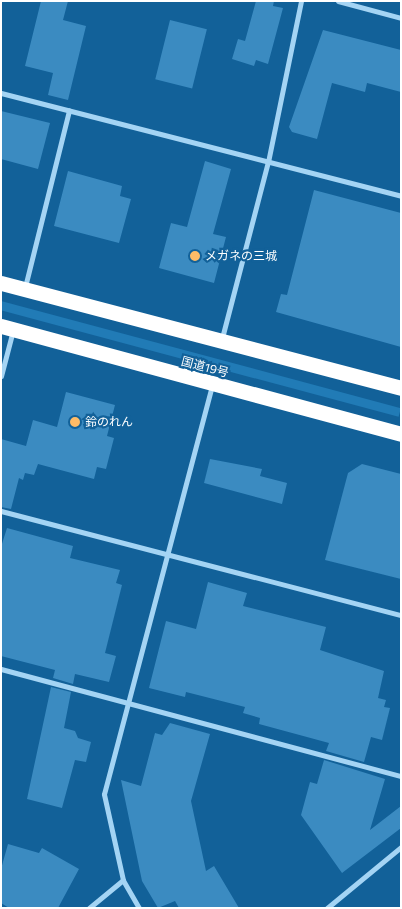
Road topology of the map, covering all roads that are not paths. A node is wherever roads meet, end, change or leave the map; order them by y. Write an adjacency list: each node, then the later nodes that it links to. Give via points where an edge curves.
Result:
1 (301, 1): 6 (street)
2 (338, 1): 3 (street)
3 (401, 18)
4 (1, 93): 5 (street)
5 (69, 110): 6 (street); 9 (street)
6 (268, 162): 7 (street); 11 (street)
7 (401, 196)
8 (1, 282): 9 (highway)
9 (25, 288): 11 (highway)
10 (8, 327): 12 (street); 13 (highway, 国道19号)
11 (222, 341): 14 (highway)
12 (1, 376)
13 (212, 384): 15 (highway, 国道19号); 17 (street)
14 (401, 388)
15 (401, 434)
16 (1, 511): 17 (street)
17 (166, 554): 18 (street); 20 (street)
18 (401, 615)
19 (1, 669): 20 (street)
20 (128, 702): 21 (street); 23 (street, via 104,794)
21 (401, 776)
22 (401, 847): 24 (street)
23 (123, 880): 25 (street); 26 (street)
24 (334, 906): 27 (street)
25 (89, 908)
26 (140, 908)
27 (327, 908)

